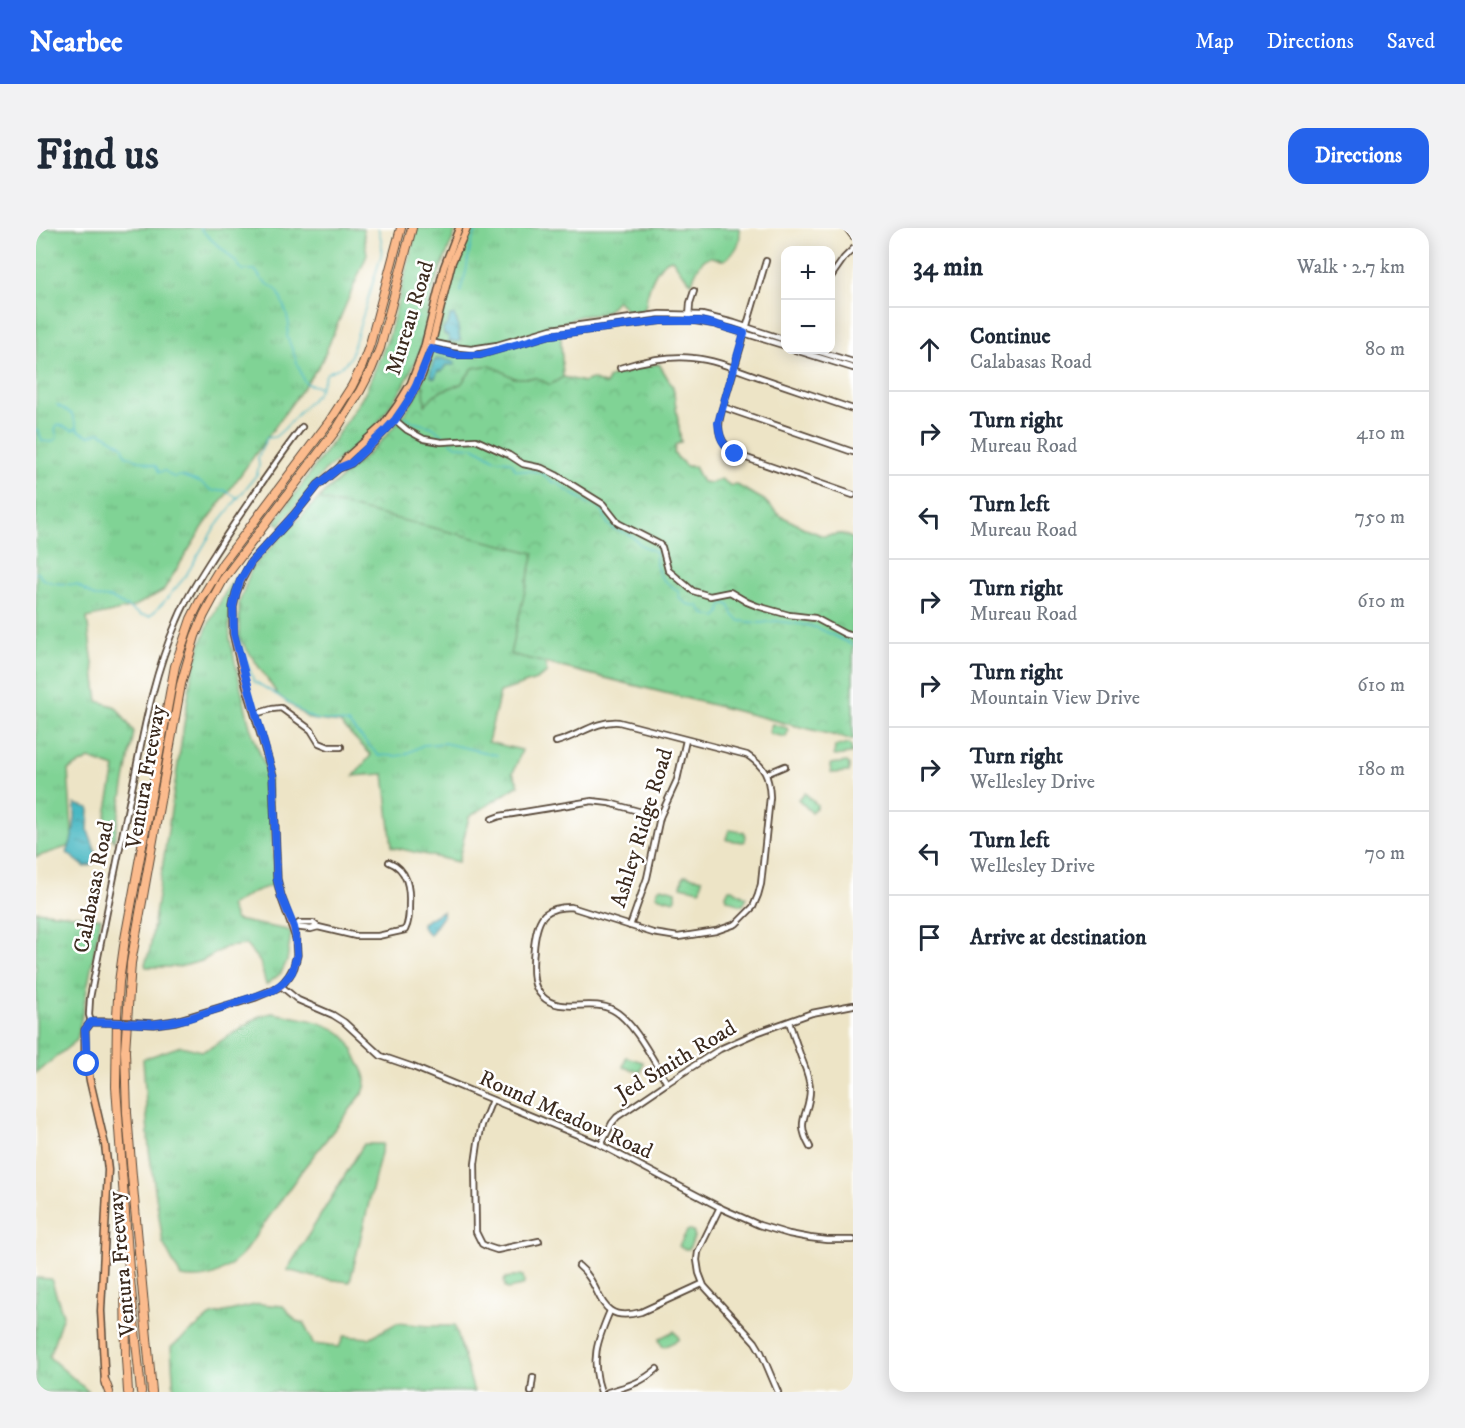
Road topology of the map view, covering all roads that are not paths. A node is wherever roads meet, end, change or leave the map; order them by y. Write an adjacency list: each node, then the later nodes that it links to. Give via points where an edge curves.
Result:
1 (401, 228): 52 (highway, Ventura Freeway, via 370,344 352,386 211,582 191,620 175,666 119,982 117,1113)
2 (412, 228): 61 (highway, Ventura Freeway, via 371,370 336,430 223,580 195,636 181,684 131,963 125,1051 131,1165)
3 (459, 228): 15 (main road, Mureau Road, via 444,267)
4 (467, 228): 15 (main road, Mureau Road, via 452,262)
5 (847, 228): 6 (street)
6 (853, 236)
7 (853, 249): 9 (street)
8 (766, 261): 12 (street)
9 (835, 272)
10 (694, 291): 11 (street)
11 (689, 317): 12 (street); 15 (street, via 550,335 480,355 456,355)
12 (745, 331): 13 (street); 14 (street); 21 (street)
13 (781, 339)
14 (781, 344)
15 (428, 345): 24 (main road, Mureau Road, via 416,386)
16 (814, 354): 20 (street)
17 (827, 354): 18 (street)
18 (853, 362)
19 (620, 368): 21 (street, via 692,357)
20 (853, 368)
21 (734, 369): 22 (street); 23 (street)
22 (723, 407): 26 (street); 27 (street, via 718,423 720,437 735,454)
23 (853, 409)
24 (392, 418): 28 (street, via 415,435 450,442 476,440 523,464 542,468 603,504 618,523 659,543 668,570 693,591 710,596 730,592 757,606 815,618); 29 (main road, Mureau Road, via 379,437 351,463 318,485 245,571 233,607 233,633)
25 (302, 427): 42 (street, Calabasas Road, via 208,564 183,608 160,664 111,888 90,998)
26 (853, 452)
27 (853, 495)
28 (853, 636)
29 (255, 714): 32 (street, via 281,708 311,730 320,743); 39 (main road, Mureau Road, via 273,776 277,879)
30 (686, 740): 31 (street, via 613,722); 34 (street, via 747,755); 35 (street, Ashley Ridge Road, via 675,786)
31 (556, 742)
32 (341, 747)
33 (784, 766): 34 (street)
34 (766, 774): 38 (street, via 770,798 761,884 746,916 716,931 678,937)
35 (660, 817): 36 (street, via 592,801); 38 (street, Ashley Ridge Road, via 647,878)
36 (492, 819)
37 (389, 862): 39 (street, via 408,882 405,930 356,936 318,927)
38 (630, 926): 44 (street, via 571,907 553,909 544,915 536,932 536,988 548,1001 614,1010 634,1030)
39 (294, 927): 40 (main road, Mureau Road, via 296,962)
40 (280, 986): 42 (main road, bridge, via 170,1022); 45 (street, Round Meadow Road, via 298,1000 344,1022 382,1057)
41 (853, 1005): 43 (street, Jed Smith Road)
42 (91, 1022): 57 (main road, Calabasas Road, via 85,1030 86,1058 108,1170 101,1311)
43 (789, 1022): 44 (street, Jed Smith Road, via 720,1049); 47 (street, via 809,1078 809,1101 802,1128)
44 (667, 1083): 46 (street, Jed Smith Road, via 617,1117)
45 (492, 1100): 46 (street, Round Meadow Road); 49 (street, via 482,1125 475,1164 476,1232 482,1244 497,1250)
46 (601, 1145): 48 (street, Round Meadow Road)
47 (810, 1147)
48 (720, 1207): 50 (street, Round Meadow Road, via 783,1233); 53 (street, via 698,1252)
49 (539, 1240)
50 (853, 1240)
51 (579, 1266): 54 (street)
52 (129, 1269): 59 (highway, via 125,1286); 60 (highway, Ventura Freeway)
53 (702, 1284): 54 (street, via 641,1312 620,1315); 65 (street, via 756,1342)
54 (610, 1311): 63 (street, via 596,1355)
55 (657, 1369): 64 (street, via 646,1379)
56 (533, 1377): 62 (street)
57 (105, 1381): 58 (highway)
58 (107, 1392)
59 (128, 1392)
60 (141, 1392)
61 (152, 1392)
62 (531, 1392)
63 (601, 1392)
64 (608, 1392)
65 (778, 1392)

